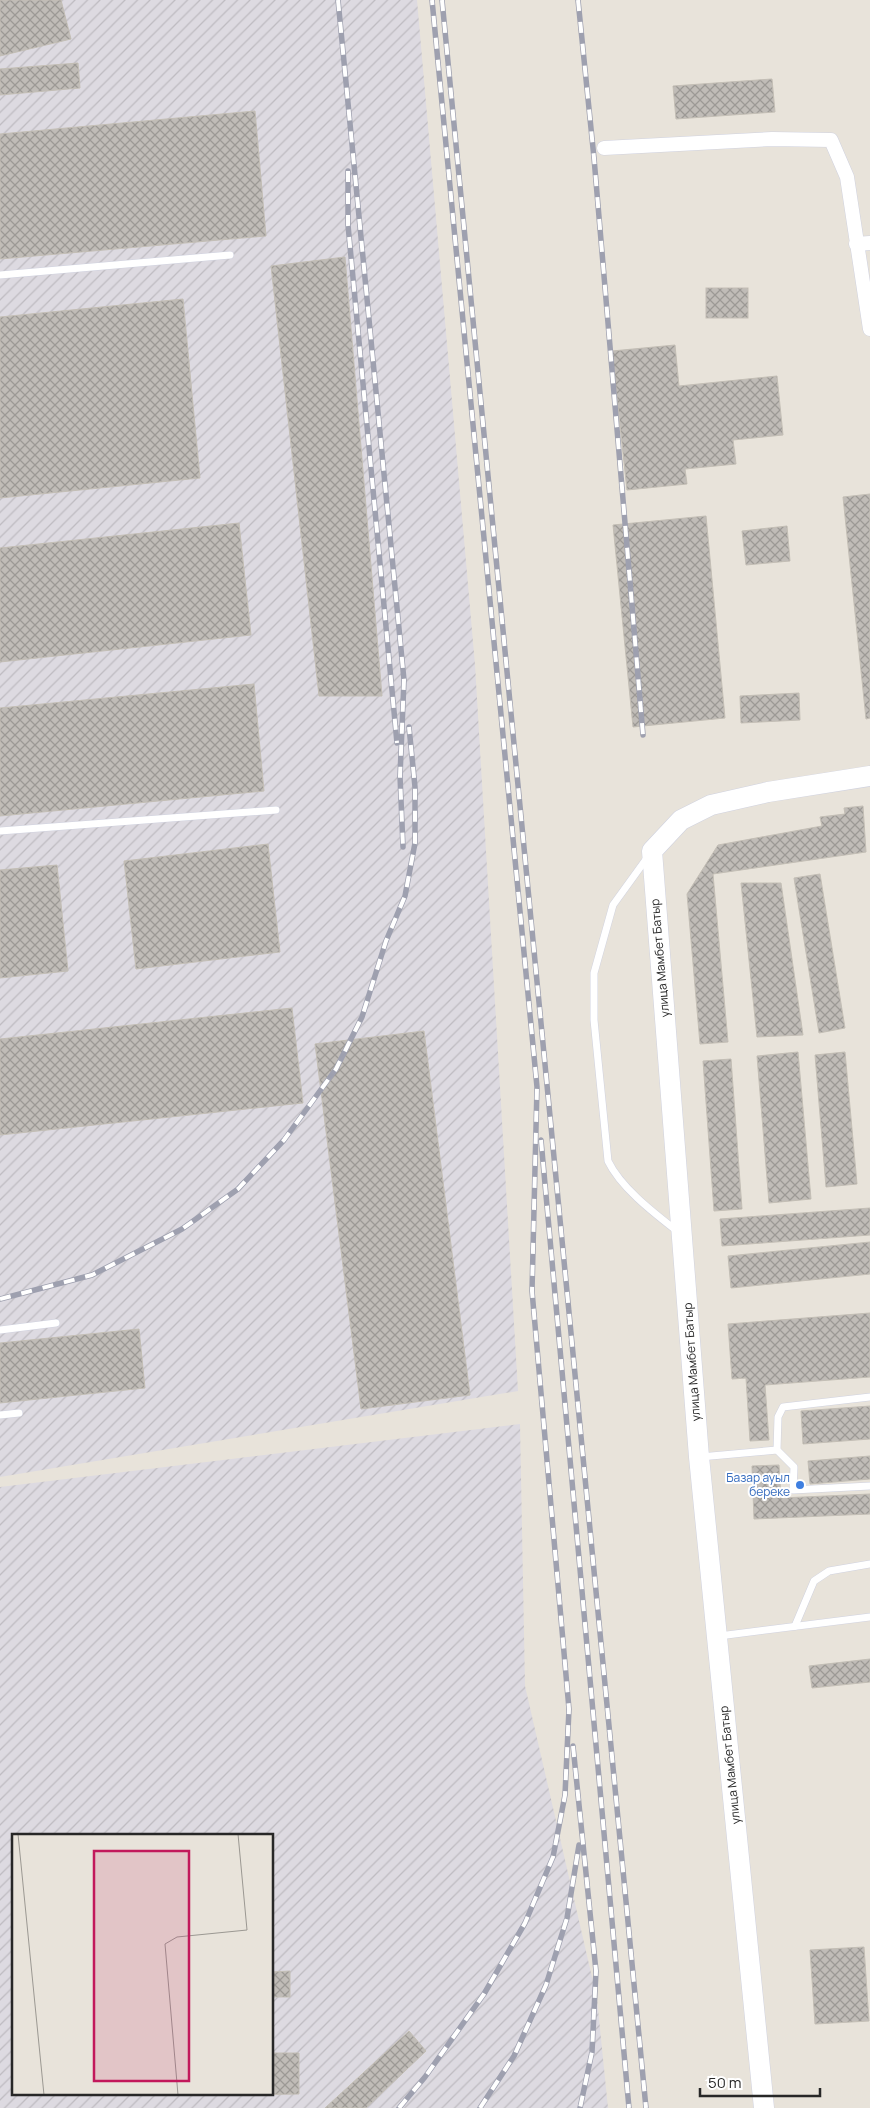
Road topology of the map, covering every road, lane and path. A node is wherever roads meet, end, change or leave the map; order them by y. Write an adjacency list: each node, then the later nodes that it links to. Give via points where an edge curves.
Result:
1 (604, 148): 2 (street, via 772,139 831,140 847,177)
2 (863, 243): 5 (street)
3 (230, 255): 4 (lane)
4 (0, 275)
5 (870, 329)
6 (870, 776): 9 (main road, via 768,792 712,805 681,820)
7 (276, 810): 8 (lane)
8 (0, 831)
9 (652, 851): 10 (main road, улица Мамбет Батыр); 10 (lane, via 613,905 594,973 594,1020 608,1161 620,1179)
10 (682, 1234): 17 (main road, улица Мамбет Батыр)
11 (56, 1323): 12 (lane)
12 (0, 1330)
13 (870, 1397): 16 (lane, via 783,1407 778,1417)
14 (19, 1413): 15 (lane)
15 (0, 1415)
16 (777, 1450): 17 (lane); 18 (lane, via 794,1467 793,1490)
17 (699, 1457): 22 (main road, улица Мамбет Батыр)
18 (870, 1486)
19 (870, 1564): 21 (lane, via 829,1571 814,1581)
20 (870, 1617): 21 (lane)
21 (795, 1626): 22 (lane)
22 (718, 1636): 23 (main road, улица Мамбет Батыр)
23 (764, 2108)

